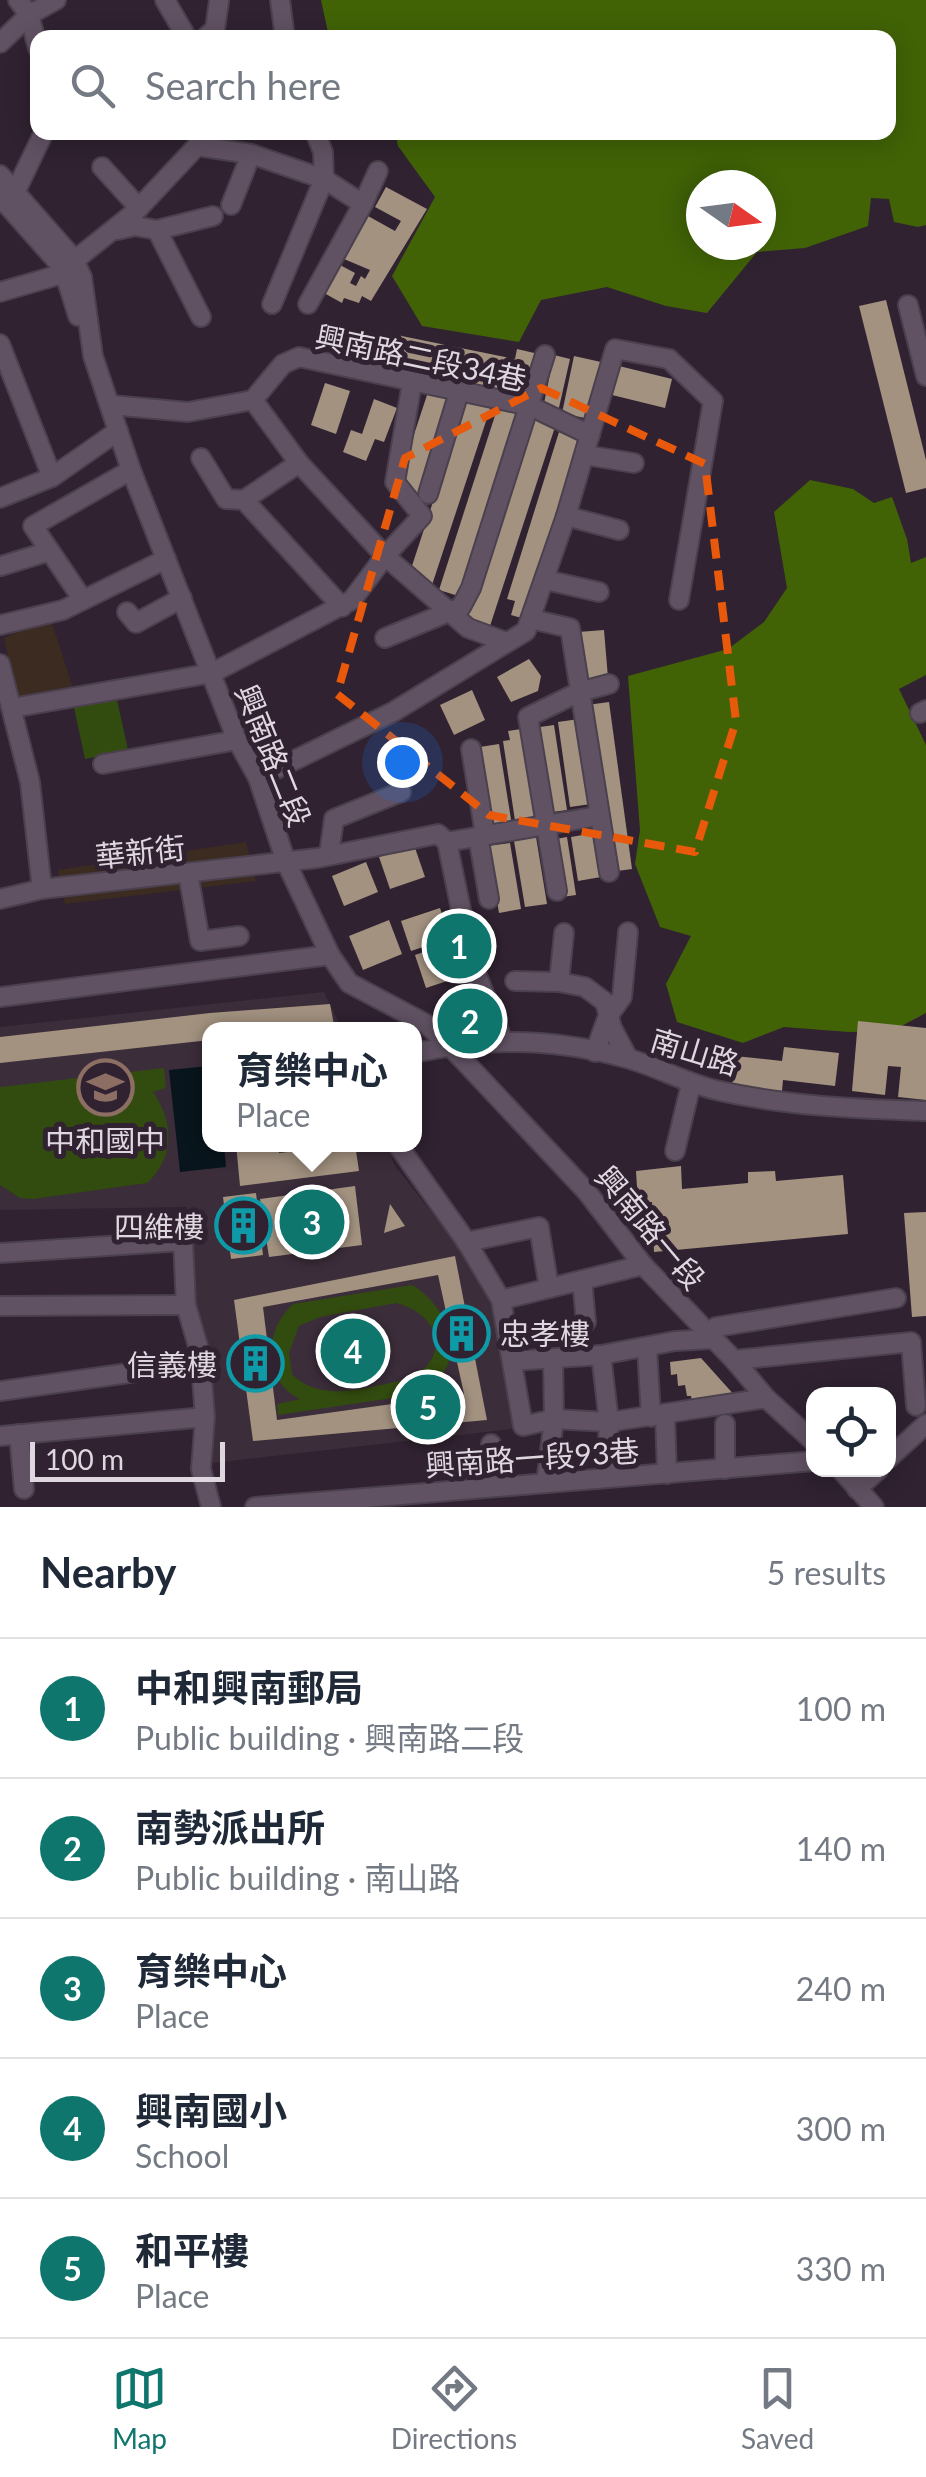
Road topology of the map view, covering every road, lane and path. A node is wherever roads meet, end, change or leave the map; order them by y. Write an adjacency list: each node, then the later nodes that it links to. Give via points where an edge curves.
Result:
1 (56, 0): 5 (street)
2 (164, 0): 6 (street)
3 (280, 0): 8 (street)
4 (219, 1): 7 (street)
5 (24, 8): 9 (street)
6 (183, 30)
7 (215, 30)
8 (285, 30)
9 (0, 44)
10 (40, 140): 19 (street)
11 (203, 140): 22 (street)
12 (207, 140): 14 (street)
13 (318, 140): 18 (street)
14 (251, 154): 18 (street); 21 (street)
15 (102, 168): 22 (street)
16 (378, 172): 20 (street)
17 (0, 175): 19 (street, 興南路二段)
18 (324, 179): 20 (street); 28 (street)
19 (8, 198): 26 (street, 興南路二段)
20 (363, 204): 29 (street)
21 (231, 206)
22 (139, 208): 25 (street)
23 (213, 216): 24 (street)
24 (158, 230): 25 (street); 31 (street)
25 (109, 232): 26 (street)
26 (68, 263): 27 (street, via 55,276); 38 (street, 興南路二段, via 82,277 94,356); 40 (street, 興南路二段, via 87,377)
27 (0, 292)
28 (272, 304)
29 (308, 304)
30 (908, 305): 34 (street)
31 (201, 317)
32 (0, 344): 47 (street)
33 (545, 356): 39 (street)
34 (926, 376)
35 (412, 383): 36 (street, 興南路二段34巷); 37 (street, 興南路二段34巷, via 299,357 283,364); 54 (street, via 396,482 422,516)
36 (459, 392): 39 (street, 興南路二段34巷); 48 (street)
37 (253, 400): 38 (street, via 188,412); 44 (street)
38 (111, 405): 40 (street, 興南路二段)
39 (530, 406): 41 (street, 興南路二段34巷); 63 (street, via 471,588 461,608)
40 (118, 431): 46 (street, 興南路二段); 47 (street)
41 (590, 435): 42 (street); 61 (street, via 615,349 675,356 713,401)
42 (586, 454): 45 (street); 51 (street)
43 (201, 458): 50 (street, via 226,498)
44 (299, 463): 50 (street); 54 (street)
45 (634, 464)
46 (131, 470): 53 (street, via 33,526); 55 (street, 興南路二段)
47 (52, 477): 49 (street)
48 (428, 494)
49 (0, 498)
50 (244, 500): 62 (street)
51 (566, 516): 52 (street); 57 (street)
52 (619, 530)
53 (50, 551): 56 (street); 60 (street)
54 (385, 556): 62 (street); 63 (street)
55 (166, 559): 59 (street, 興南路二段); 60 (street)
56 (2, 566)
57 (546, 580): 58 (street); 65 (street)
58 (599, 592)
59 (182, 598): 64 (street, via 136,623); 70 (street, 興南路二段)
60 (83, 600): 66 (street)
61 (679, 600)
62 (342, 607): 70 (street)
63 (446, 611): 67 (street); 68 (street, via 468,628)
64 (127, 612)
65 (531, 620): 68 (street); 72 (street, via 570,628)
66 (0, 625)
67 (384, 638)
68 (506, 642): 79 (street, via 393,712)
69 (0, 664): 73 (street)
70 (212, 673): 73 (street); 74 (street, 興南路二段)
71 (610, 684): 72 (street)
72 (579, 692): 81 (street); 82 (street, via 528,717)
73 (12, 708): 75 (street)
74 (237, 740): 78 (street); 79 (street, 興南路二段)
75 (20, 742): 76 (street); 89 (street)
76 (0, 746)
77 (471, 749): 83 (street)
78 (103, 764)
79 (258, 778): 86 (street, 興南路二段)
80 (401, 792): 85 (street, via 334,819)
81 (598, 816): 82 (street, 華新街); 87 (street)
82 (547, 825): 83 (street, 華新街); 90 (street)
83 (481, 835): 84 (street, 華新街); 91 (street)
84 (443, 838): 85 (street, 華新街); 101 (street, via 472,963)
85 (329, 855): 86 (street, 華新街)
86 (286, 862): 88 (street, 華新街); 96 (street, 興南路二段)
87 (609, 872)
88 (188, 873): 89 (street, 華新街); 95 (street, via 200,941)
89 (42, 889): 92 (street, 華新街)
90 (558, 892)
91 (490, 899)
92 (0, 900)
93 (628, 932): 100 (street, via 622,998)
94 (564, 933): 98 (street)
95 (239, 936)
96 (330, 955): 99 (street); 102 (street, 興南路二段, via 350,982 426,1024)
97 (515, 981): 98 (street)
98 (558, 982): 100 (street, via 585,988 605,1002)
99 (0, 997)
100 (608, 1016): 104 (street); 105 (street)
101 (503, 1041): 102 (street, 南山路); 104 (street, 南山路)
102 (448, 1046): 103 (street, 南山路); 112 (street, 興南路一段, via 587,1192)
103 (422, 1051)
104 (595, 1052): 105 (street, 南山路)
105 (628, 1058): 106 (street, 南山路)
106 (691, 1084): 107 (street, 南山路, via 806,1104); 108 (street)
107 (926, 1111)
108 (675, 1151)
109 (403, 1152): 110 (street)
110 (466, 1242): 114 (street, via 539,1227); 116 (street)
111 (0, 1253): 118 (street, via 183,1241)
112 (643, 1265): 113 (street); 120 (street, 興南路一段)
113 (582, 1280): 114 (street); 119 (street)
114 (549, 1288): 116 (street)
115 (896, 1298): 120 (street, via 716,1327)
116 (501, 1300): 125 (street)
117 (0, 1306): 118 (street)
118 (186, 1306): 131 (street, via 200,1352)
119 (586, 1322)
120 (712, 1339): 121 (street); 124 (street, 興南路一段)
121 (647, 1348): 122 (street); 130 (street)
122 (601, 1355): 123 (street); 133 (street)
123 (553, 1358): 125 (street); 132 (street)
124 (734, 1360): 128 (street, 興南路一段); 129 (street, via 912,1342)
125 (512, 1362): 132 (street, via 523,1426)
126 (136, 1372): 127 (street)
127 (0, 1391)
128 (766, 1398): 130 (street); 137 (street, 興南路一段)
129 (916, 1406)
130 (658, 1416): 133 (street); 142 (street)
131 (205, 1417): 136 (street); 150 (street, via 201,1469)
132 (554, 1420): 133 (street); 146 (street)
133 (609, 1422): 145 (street)
134 (724, 1424): 141 (street)
135 (926, 1424): 139 (street)
136 (9, 1435): 149 (street)
137 (806, 1435)
138 (491, 1444): 147 (street)
139 (896, 1452)
140 (806, 1461): 141 (street, 興南路一段93巷)
141 (726, 1468): 142 (street, 興南路一段93巷)
142 (667, 1474): 145 (street, 興南路一段93巷)
143 (847, 1477): 148 (street)
144 (870, 1477): 148 (street)
145 (606, 1478): 146 (street, 興南路一段93巷)
146 (546, 1483): 147 (street, 興南路一段93巷)
147 (491, 1487): 151 (street, 興南路一段93巷)
148 (858, 1488): 152 (street)
149 (24, 1490)
150 (212, 1507)
151 (255, 1507)
152 (874, 1507)

